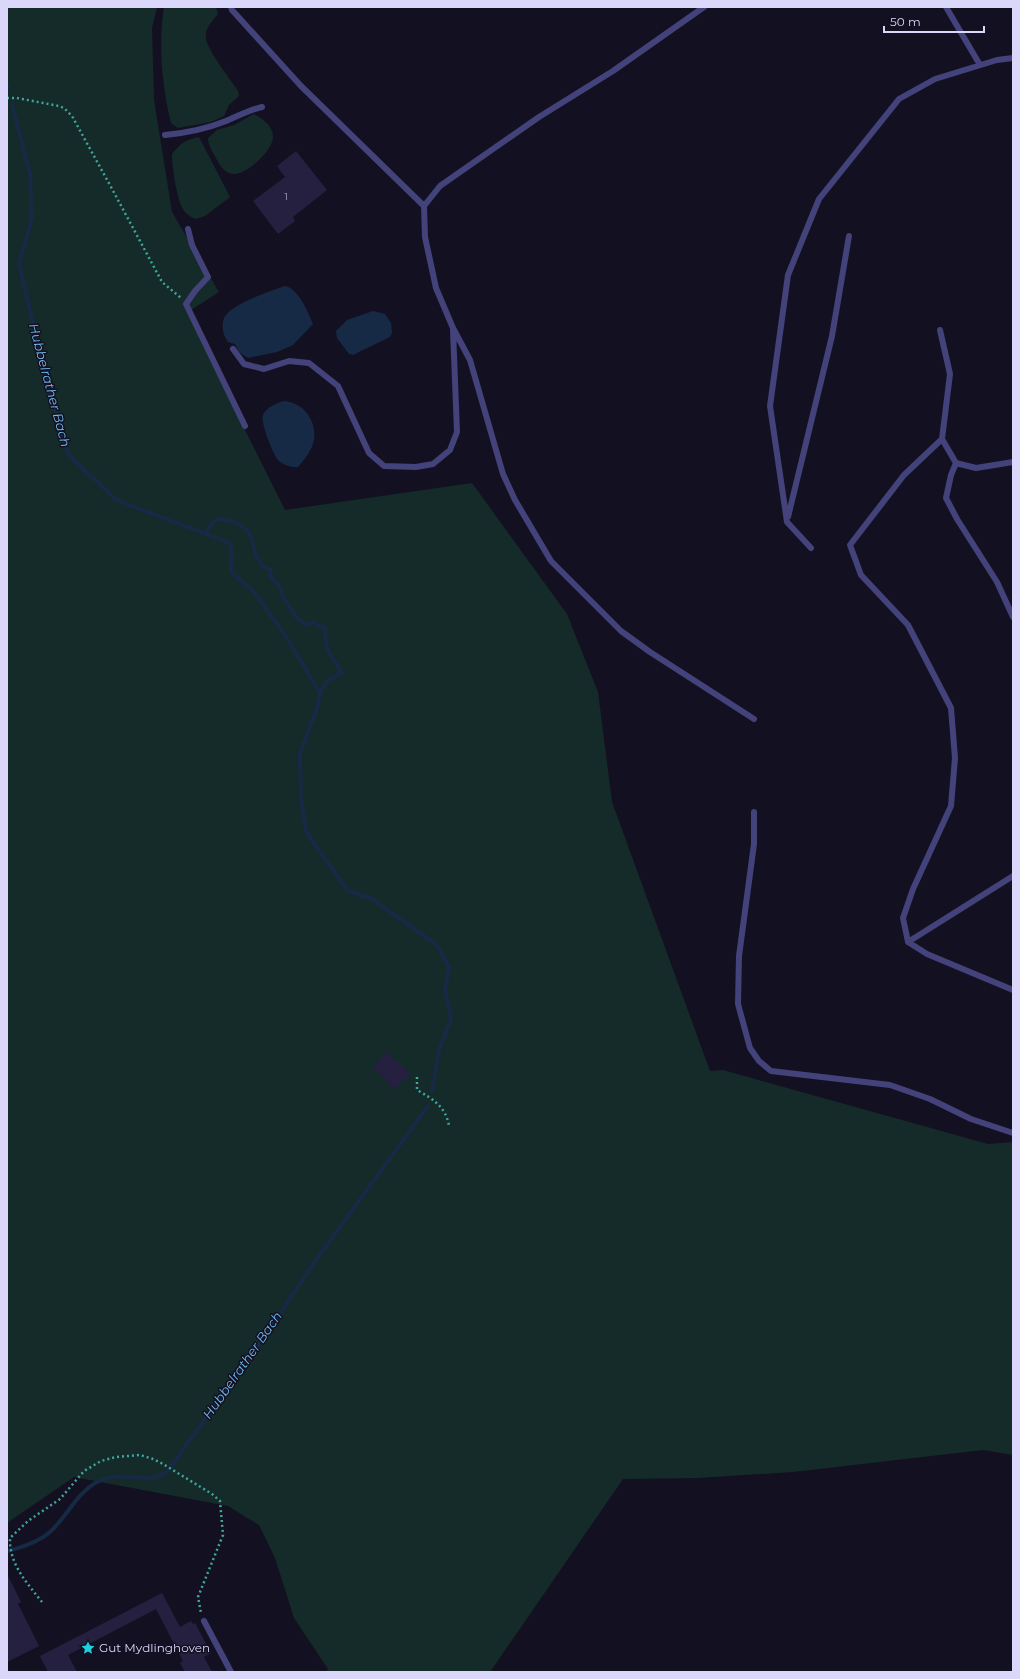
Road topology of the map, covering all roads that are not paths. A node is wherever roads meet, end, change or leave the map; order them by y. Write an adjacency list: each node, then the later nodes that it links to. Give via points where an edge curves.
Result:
1 (231, 7): 8 (lane, via 301,86)
2 (704, 7): 8 (lane, via 440,186)
3 (946, 7): 5 (lane)
4 (1013, 58): 5 (lane)
5 (980, 65): 18 (lane, via 935,79 899,98 819,199 788,275 770,406)
6 (262, 107): 7 (lane, via 248,110 202,129)
7 (164, 135)
8 (424, 206): 11 (lane, via 425,237 436,288)
9 (188, 229): 14 (lane, via 192,245 208,277 186,304)
10 (849, 236): 18 (lane, via 832,336)
11 (453, 328): 13 (lane, via 457,432 450,450 433,464 416,468 384,466 369,453 338,386 309,363 289,361 264,369 244,364); 21 (lane, via 470,360 503,474 551,561 621,631)
12 (940, 330): 15 (lane, via 950,374)
13 (233, 349)
14 (245, 426)
15 (942, 439): 17 (lane); 24 (lane, via 904,475 850,545 861,575 908,625 951,708 955,758 951,806 903,918)
16 (1013, 462): 17 (lane, via 976,468)
17 (956, 463): 20 (lane, via 946,498 997,582)
18 (786, 522): 19 (lane)
19 (811, 548)
20 (1013, 617)
21 (754, 719)
22 (754, 812): 26 (lane, via 754,844 739,956 738,1004 750,1048 759,1061 771,1071 890,1086 930,1099 972,1119)
23 (1013, 876): 24 (lane)
24 (908, 942): 25 (lane, via 927,954)
25 (1013, 990)
26 (1013, 1132)
27 (204, 1621): 28 (lane)
28 (231, 1672)

